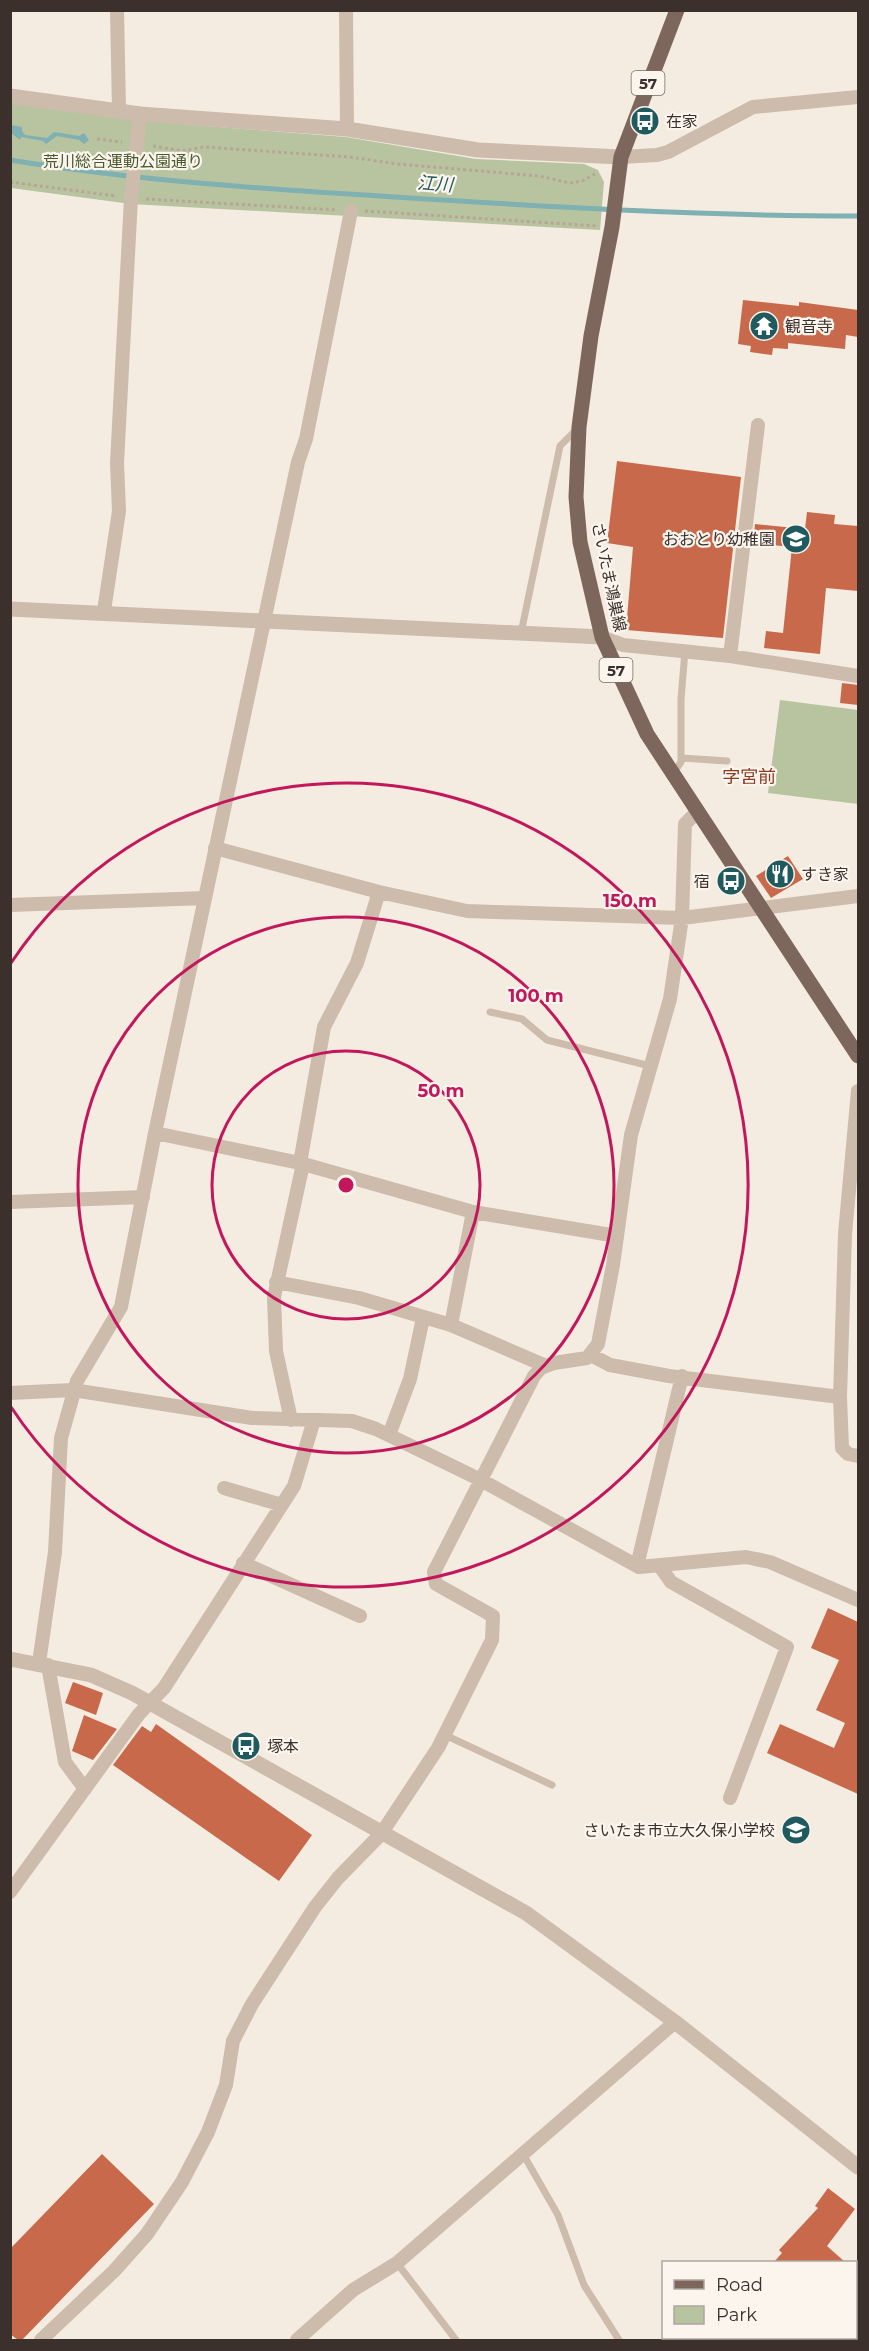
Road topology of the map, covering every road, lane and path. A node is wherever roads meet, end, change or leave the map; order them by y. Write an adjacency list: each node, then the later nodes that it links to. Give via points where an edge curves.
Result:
1 (117, 10): 6 (street)
2 (346, 10): 8 (street)
3 (677, 10): 12 (main road, さいたま鴻巣線 / 57)
4 (10, 96): 6 (street)
5 (858, 97): 12 (street, via 753,107 668,152)
6 (119, 110): 7 (street)
7 (140, 114): 8 (street); 15 (street)
8 (347, 129): 12 (street, via 478,150)
9 (97, 139): 10 (path)
10 (130, 143)
11 (152, 146): 13 (path, via 183,151 204,147 350,157 539,176 570,183)
12 (621, 157): 17 (main road, さいたま鴻巣線 / 57)
13 (602, 170)
14 (10, 182): 15 (path)
15 (131, 194): 16 (path); 21 (street, via 117,463 119,511)
16 (351, 211): 17 (path); 22 (street, via 306,439)
17 (608, 224): 19 (main road, さいたま鴻巣線 / 57)
18 (758, 425): 26 (street)
19 (579, 427): 23 (lane, via 560,446); 24 (main road, さいたま鴻巣線 / 57, via 576,497 580,542)
20 (10, 609): 21 (street)
21 (104, 611): 22 (street)
22 (262, 619): 23 (street); 32 (street)
23 (521, 633): 24 (street)
24 (602, 637): 25 (street, via 623,645); 30 (main road, さいたま鴻巣線 / 57, via 647,734)
25 (685, 651): 26 (street); 28 (lane)
26 (730, 656): 27 (street)
27 (858, 676)
28 (682, 758): 29 (lane); 30 (lane)
29 (727, 761)
30 (673, 774): 31 (main road, さいたま鴻巣線 / 57)
31 (697, 812): 37 (main road, さいたま鴻巣線 / 57); 38 (street, via 685,824)
32 (215, 848): 33 (street); 35 (street)
33 (379, 892): 38 (street, via 467,911); 44 (street, via 357,963 324,1027)
34 (858, 896): 37 (street)
35 (205, 898): 36 (street); 43 (street)
36 (10, 905)
37 (762, 909): 38 (street); 40 (main road, さいたま鴻巣線 / 57)
38 (682, 918): 41 (street, via 668,1010)
39 (490, 1012): 41 (lane, via 522,1019 548,1040)
40 (858, 1056)
41 (650, 1066): 48 (street, via 631,1135)
42 (858, 1090): 57 (street, via 845,1234)
43 (155, 1133): 44 (street); 45 (street)
44 (302, 1163): 47 (street); 49 (street)
45 (143, 1197): 46 (street); 55 (street, via 121,1307)
46 (10, 1202)
47 (473, 1212): 48 (street); 51 (street)
48 (617, 1236): 52 (street, via 598,1344)
49 (276, 1282): 50 (street, via 370,1301); 58 (street, via 276,1352)
50 (423, 1318): 51 (street); 60 (street, via 410,1379)
51 (451, 1325): 53 (street)
52 (591, 1355): 53 (street); 54 (street, via 610,1365)
53 (546, 1366): 62 (street, via 530,1382)
54 (682, 1376): 57 (street); 67 (street)
55 (73, 1390): 56 (street); 58 (street, via 252,1418); 71 (street, via 60,1447)
56 (10, 1393)
57 (840, 1397): 61 (street, via 842,1448)
58 (291, 1420): 59 (street)
59 (314, 1420): 60 (street, via 352,1421); 64 (street, via 298,1478)
60 (389, 1435): 62 (street)
61 (858, 1456)
62 (479, 1479): 67 (street); 73 (street, via 434,1572 436,1584 493,1616 492,1640)
63 (224, 1488): 64 (street)
64 (282, 1505): 65 (street)
65 (243, 1563): 69 (street); 72 (street, via 214,1614)
66 (659, 1565): 67 (street); 68 (street, via 730,1556 754,1558); 76 (street, via 671,1582 787,1647)
67 (637, 1566)
68 (858, 1600)
69 (360, 1616)
70 (10, 1659): 71 (street)
71 (44, 1664): 72 (street, via 102,1679); 75 (street, via 65,1762)
72 (151, 1702): 75 (street); 77 (street)
73 (445, 1735): 74 (lane); 77 (street)
74 (552, 1785)
75 (85, 1789): 78 (street)
76 (730, 1798)
77 (381, 1834): 79 (street, via 526,1913); 83 (street, via 315,1907 252,2004 233,2041 226,2085 208,2132 182,2182 147,2234)
78 (11, 1890)
79 (675, 2022): 80 (street); 81 (street)
80 (524, 2154): 82 (street); 86 (lane, via 558,2215 584,2285)
81 (858, 2167)
82 (397, 2264): 84 (street, via 353,2290); 85 (lane)
83 (41, 2340)
84 (297, 2340)
85 (456, 2340)
86 (619, 2340)

